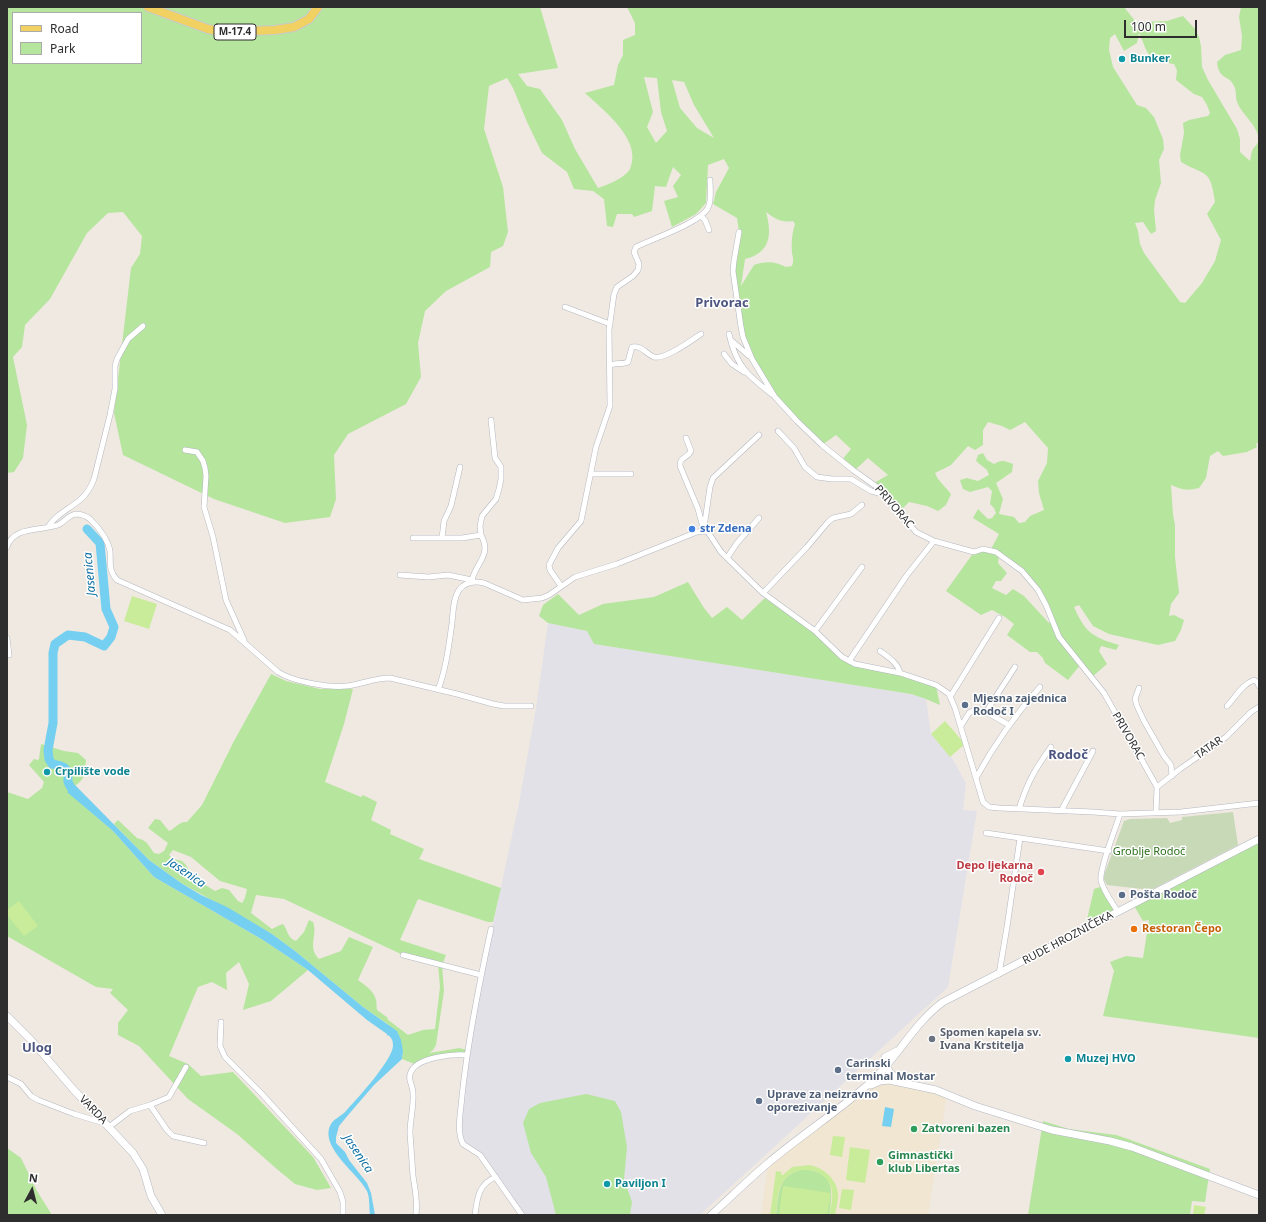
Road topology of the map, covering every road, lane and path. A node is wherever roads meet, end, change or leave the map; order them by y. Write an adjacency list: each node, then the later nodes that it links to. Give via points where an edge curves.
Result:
1 (148, 7): 2 (main road, M-17.4, via 208,30 225,32 294,27 309,19)
2 (318, 7)
3 (710, 180): 4 (street, via 710,202)
4 (702, 216): 5 (street); 8 (street, via 636,247 634,252 639,264 638,270 615,291)
5 (709, 230)
6 (739, 232): 14 (street, PRIVORAC, via 734,261 734,281 743,337)
7 (565, 307): 8 (street)
8 (610, 324): 15 (street)
9 (143, 326): 29 (street, via 128,339 117,359 110,414 90,488)
10 (701, 334): 15 (street, via 661,357 632,347 628,362)
11 (730, 334): 12 (street)
12 (731, 340): 14 (street); 16 (street)
13 (724, 354): 16 (street, via 732,364)
14 (752, 359): 17 (street, PRIVORAC)
15 (610, 366): 24 (street, via 610,406 596,448)
16 (745, 372): 17 (street)
17 (775, 397): 26 (street, PRIVORAC, via 822,445)
18 (491, 420): 31 (street, via 495,458 501,467 501,479 496,499 482,516)
19 (778, 432): 26 (street, via 794,448 805,467 817,477 850,479 871,491)
20 (759, 435): 30 (street, via 713,478)
21 (686, 438): 30 (street, via 691,451 679,464)
22 (185, 450): 45 (street, via 197,452 203,461 206,476 204,507 226,600)
23 (460, 467): 33 (street, via 451,506 444,521)
24 (591, 474): 25 (street); 40 (street, via 581,521 561,544 550,563 549,568)
25 (631, 474)
26 (885, 495): 34 (street, PRIVORAC, via 916,532)
27 (862, 505): 41 (street, via 851,514 833,518 828,522)
28 (758, 518): 36 (street)
29 (48, 527): 35 (street, via 20,533 9,540); 45 (street, via 64,522 74,515 86,516 108,544 111,571 117,580 220,625)
30 (704, 531): 36 (street, via 708,532 716,547); 40 (street, via 617,564 582,574)
31 (481, 535): 33 (street); 39 (street, via 486,551)
32 (413, 538): 33 (street)
33 (442, 538)
34 (934, 541): 48 (street, via 907,575); 66 (street, PRIVORAC, via 974,552 983,549 996,552 1022,570 1032,581 1059,637 1104,693)
35 (7, 547)
36 (727, 558): 41 (street)
37 (862, 568): 43 (street)
38 (400, 575): 39 (street, via 448,575)
39 (472, 581): 40 (street, via 528,600 542,598); 54 (street, via 462,587 456,596)
40 (561, 586)
41 (763, 593): 43 (street)
42 (999, 618): 55 (street)
43 (815, 630): 48 (street)
44 (7, 638): 47 (street)
45 (246, 643): 54 (street, via 278,672 292,678 336,686 390,678)
46 (880, 652): 50 (street, via 899,668)
47 (10, 655)
48 (849, 661): 50 (street, via 864,667)
49 (1015, 667): 59 (street)
50 (900, 673): 55 (street, via 936,685)
51 (1259, 686): 57 (street, via 1254,680 1250,681 1238,691)
52 (1040, 687): 60 (street)
53 (1139, 688): 64 (street, via 1135,699 1137,706 1160,750 1172,765)
54 (438, 690): 56 (street, via 504,706)
55 (950, 697): 61 (street)
56 (531, 706)
57 (1227, 706)
58 (1259, 707): 64 (street, TATAR, via 1226,737)
59 (986, 712): 60 (street); 61 (street, via 972,711)
60 (1009, 725): 65 (street)
61 (961, 726): 65 (street)
62 (1050, 747): 68 (street, via 1034,770)
63 (1092, 751): 69 (street)
64 (1172, 776): 66 (street, TATAR)
65 (976, 778): 68 (street, via 985,804 992,808)
66 (1157, 787): 71 (street)
67 (1259, 803): 71 (street)
68 (1019, 809): 69 (street)
69 (1061, 811): 70 (street)
70 (1120, 814): 71 (street); 75 (street)
71 (1156, 814)
72 (986, 833): 73 (street)
73 (1020, 838): 75 (street); 79 (street)
74 (1259, 839): 76 (street, RUDE HROZNIČEKA)
75 (1108, 850): 76 (street, via 1101,870 1101,880 1104,890)
76 (1118, 912): 79 (street, RUDE HROZNIČEKA)
77 (491, 929): 80 (street)
78 (403, 955): 80 (street)
79 (999, 974): 83 (street, RUDE HROZNIČEKA, via 934,1008)
80 (481, 976): 84 (street)
81 (7, 1016): 93 (street, VARDA)
82 (221, 1022): 98 (street, via 220,1046 225,1057 321,1159 340,1192)
83 (903, 1046): 85 (street); 87 (street, RUDE HROZNIČEKA)
84 (466, 1054): 95 (street, via 460,1127 462,1141 480,1154); 99 (street, via 447,1055 424,1061 413,1068 410,1074 414,1092 410,1131 417,1197)
85 (885, 1057)
86 (186, 1067): 92 (street, via 169,1097)
87 (884, 1069): 89 (street, via 884,1075); 90 (street); 91 (street, RUDE HROZNIČEKA)
88 (7, 1078): 93 (street, via 16,1080 38,1100)
89 (889, 1080): 90 (street); 91 (street, via 876,1082)
90 (904, 1082): 96 (street, via 936,1090 986,1110 1052,1130 1132,1147)
91 (858, 1094): 102 (street, via 768,1164)
92 (150, 1105): 93 (street, via 130,1111); 94 (street, via 173,1136)
93 (107, 1125): 97 (street, VARDA, via 139,1161 151,1196)
94 (204, 1143)
95 (496, 1177): 100 (street, via 483,1186 477,1200); 101 (street)
96 (1259, 1194)
97 (162, 1215)
98 (343, 1215)
99 (416, 1215)
100 (475, 1215)
101 (522, 1215)
102 (711, 1215)

